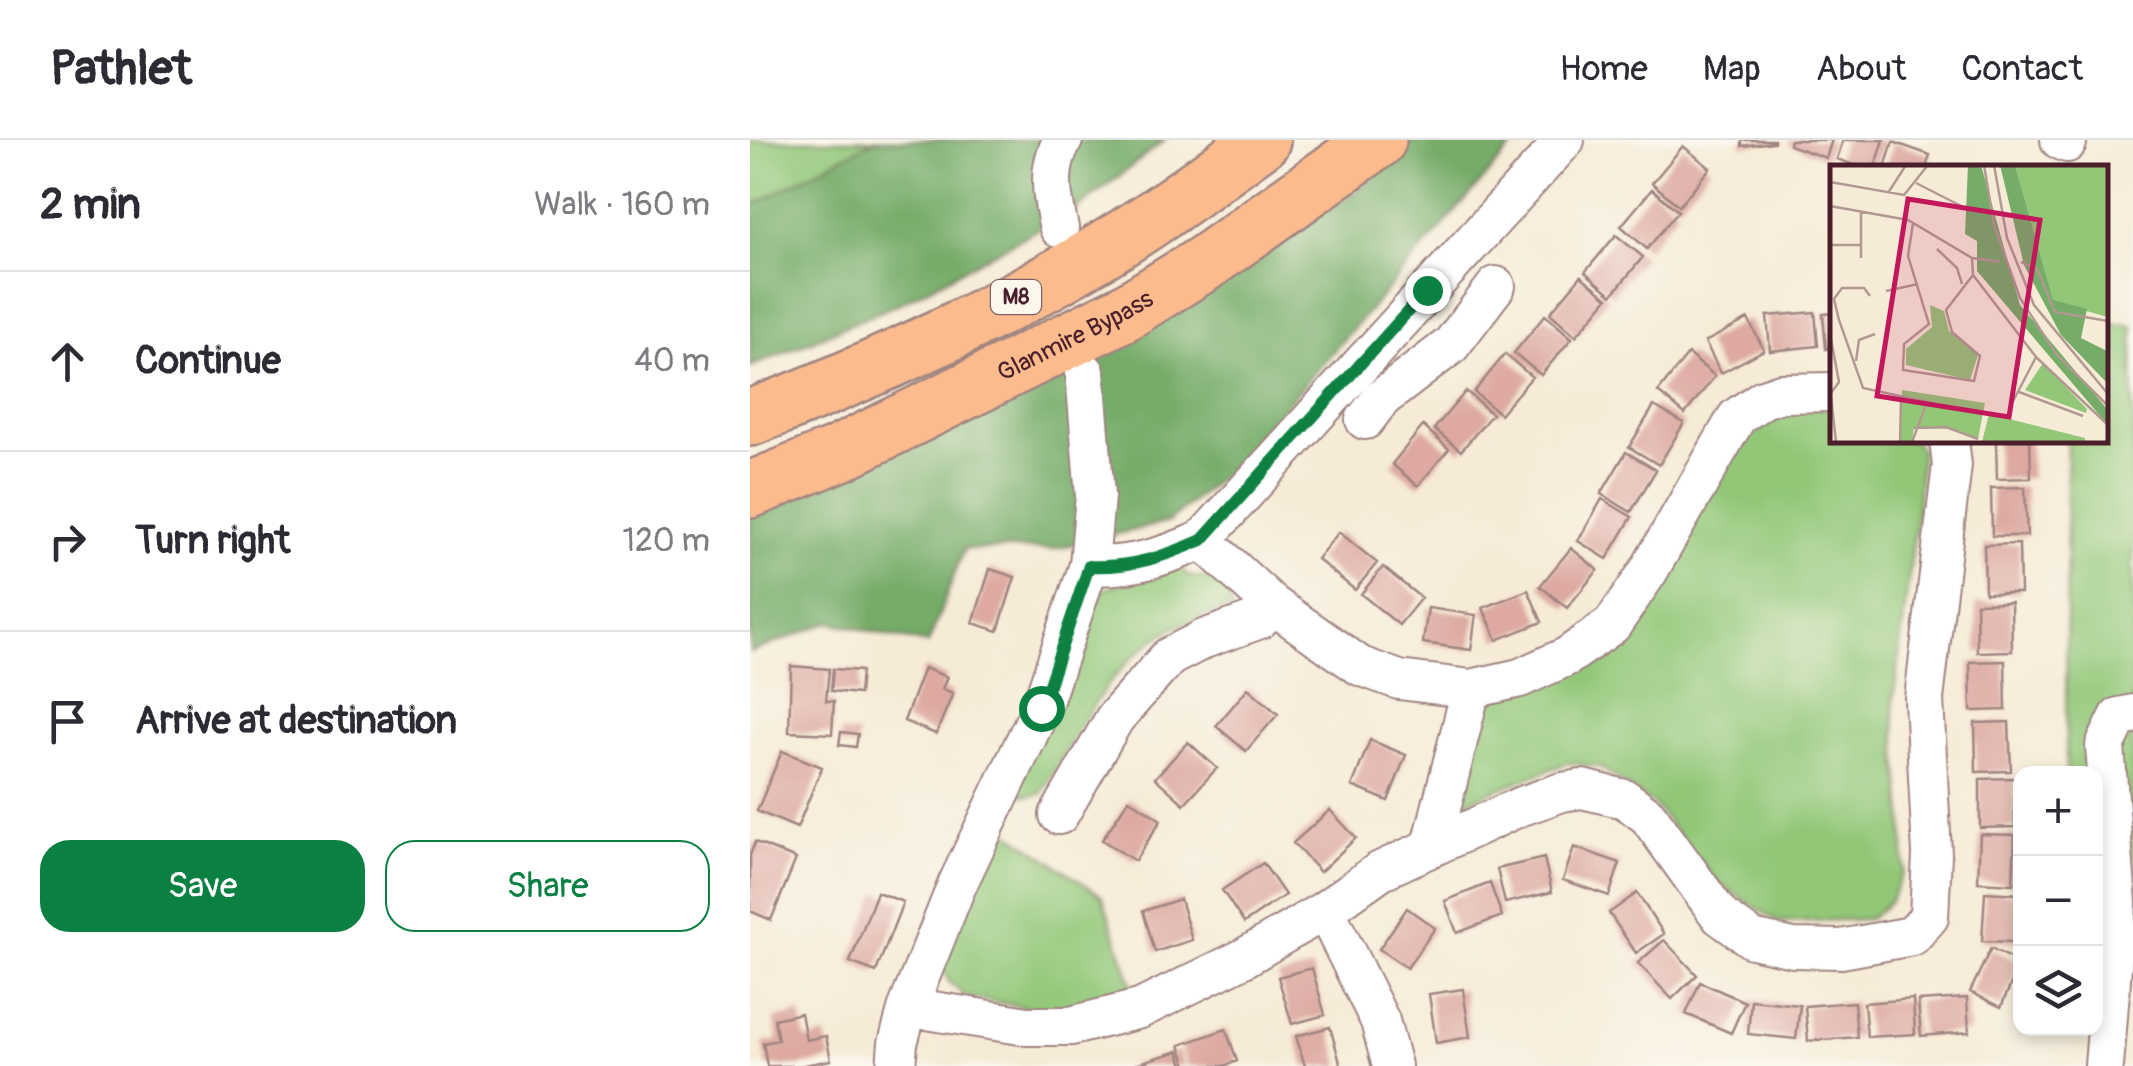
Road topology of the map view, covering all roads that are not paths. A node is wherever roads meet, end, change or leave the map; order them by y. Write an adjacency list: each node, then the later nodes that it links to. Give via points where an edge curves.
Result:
1 (1064, 140): 5 (street, via 1052,170)
2 (1262, 140): 11 (highway, M8, via 1154,218 1018,296)
3 (1378, 140): 14 (highway, Glanmire Bypass / M8, via 1124,313 838,454)
4 (1565, 140): 6 (street)
5 (1060, 228)
6 (1433, 284): 8 (street); 15 (street)
7 (1496, 286): 8 (street)
8 (1469, 323): 12 (street)
9 (1085, 372): 16 (street, via 1095,496)
10 (1830, 392): 18 (street, via 1780,394 1738,417 1612,625 1520,678)
11 (750, 418)
12 (1365, 420)
13 (1949, 442): 21 (street, via 1924,699 1929,917 1912,936 1841,949 1752,939 1720,916 1648,816 1626,800 1582,788)
14 (750, 490)
15 (1202, 540): 16 (street, via 1165,557); 17 (street)
16 (1089, 566): 24 (street, via 1041,708 956,885)
17 (1273, 606): 18 (street, via 1360,666 1399,680); 20 (street, via 1260,619 1168,657 1115,718)
18 (1471, 689): 21 (street)
19 (2133, 714): 22 (street, via 2119,717 2106,746)
20 (1059, 815)
21 (1432, 845): 23 (street, via 1380,870)
22 (2125, 904): 25 (street)
23 (1326, 910): 24 (street, via 1242,959 1106,1020 1027,1026); 27 (street, via 1380,1021)
24 (908, 1007): 26 (street)
25 (2105, 1059)
26 (896, 1066)
27 (1392, 1066)

